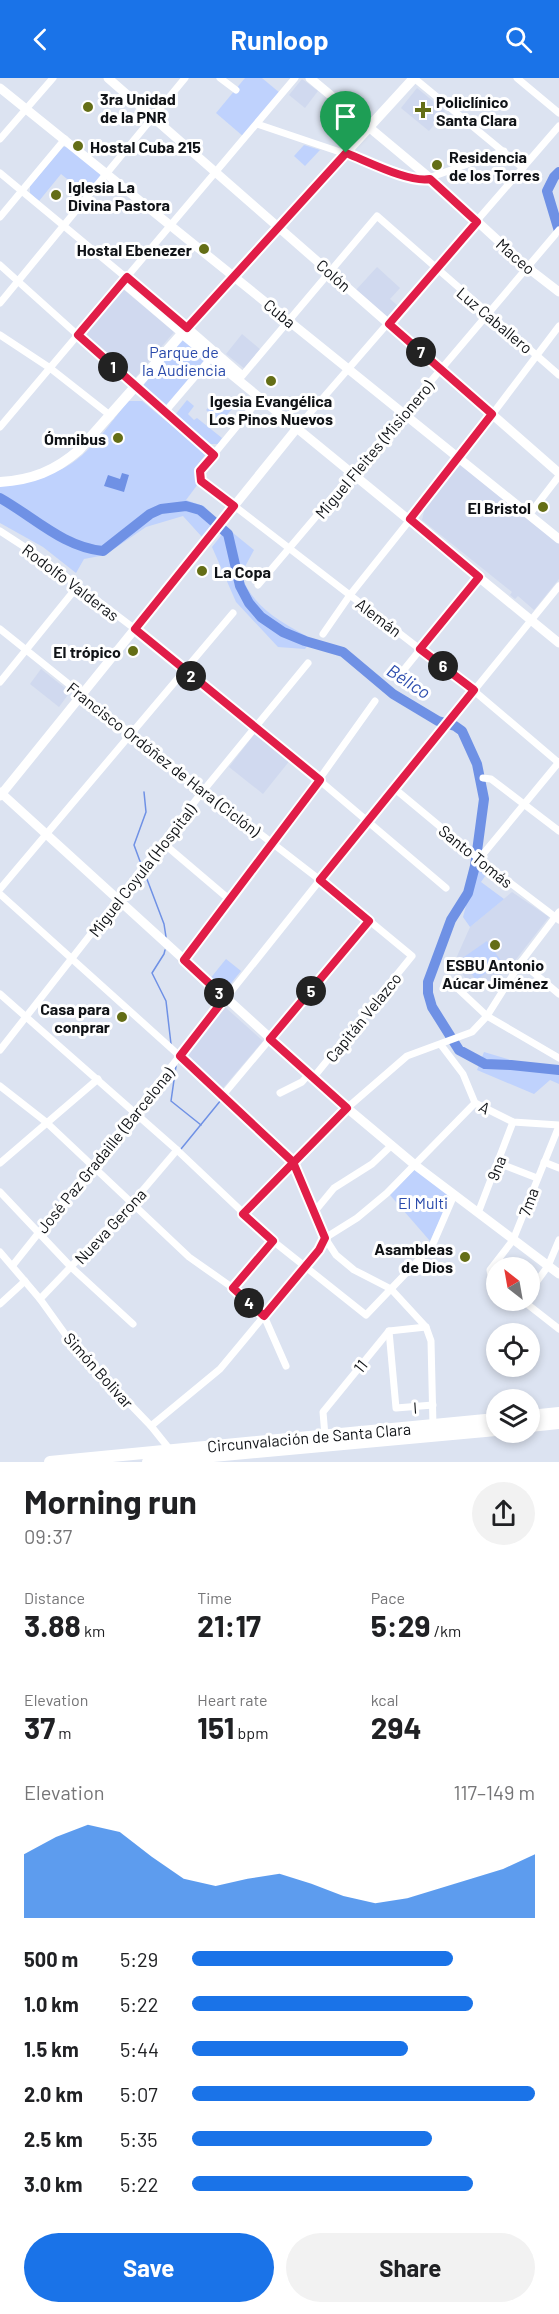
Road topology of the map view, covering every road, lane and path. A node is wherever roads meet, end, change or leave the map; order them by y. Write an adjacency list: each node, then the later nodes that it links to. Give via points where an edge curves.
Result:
1 (53, 78): 11 (street)
2 (108, 78): 13 (street, Colón)
3 (185, 78): 13 (street)
4 (220, 78): 10 (street)
5 (295, 78): 14 (street)
6 (310, 78): 16 (street, Maceo)
7 (414, 78): 16 (main road); 19 (street)
8 (517, 78): 12 (street)
9 (0, 88): 11 (street, Cuba)
10 (236, 90)
11 (27, 109): 17 (street); 18 (street, Cuba)
12 (559, 113)
13 (153, 117): 22 (street, Colón); 24 (street)
14 (257, 124): 20 (street); 22 (street)
15 (559, 126): 21 (street)
16 (369, 127): 20 (main road); 25 (street, Maceo)
17 (0, 138)
18 (65, 139): 24 (street, Cuba); 26 (street)
19 (504, 151): 21 (street); 25 (street)
20 (346, 153): 25 (street, via 408,176); 31 (main road)
21 (523, 168): 28 (street)
22 (216, 172): 29 (street); 31 (street, Colón)
23 (0, 173): 26 (street)
24 (107, 174): 29 (street, Cuba); 30 (street)
25 (430, 179): 28 (street, Maceo)
26 (22, 191): 27 (street); 30 (street)
27 (0, 217)
28 (477, 222): 34 (street, Maceo); 35 (street)
29 (171, 225): 37 (street, Cuba); 38 (street)
30 (63, 226): 38 (street); 39 (street)
31 (278, 226): 36 (street, Colón); 37 (main road)
32 (559, 230): 34 (street, Miguel Fleites (Misionero))
33 (0, 265): 39 (street)
34 (528, 268): 40 (street, Maceo); 42 (street, Miguel Fleites (Misionero))
35 (436, 269): 36 (street, Luz Caballero, via 377,216); 42 (street, Luz Caballero); 44 (street)
36 (330, 272): 43 (street); 44 (street, Colón)
37 (233, 276): 43 (street, Cuba); 46 (main road)
38 (124, 280): 46 (street); 48 (street)
39 (18, 281): 41 (street); 48 (street)
40 (559, 292)
41 (0, 303)
42 (488, 315): 49 (street, Luz Caballero); 53 (street, Miguel Fleites (Misionero))
43 (289, 320): 52 (street, Cuba); 55 (street)
44 (389, 324): 52 (street); 53 (street, Colón)
45 (559, 327): 49 (street)
46 (184, 331): 50 (street); 55 (street); 56 (main road)
47 (0, 335): 51 (street)
48 (78, 335): 51 (street); 56 (street)
49 (537, 355): 54 (street, Luz Caballero); 60 (street)
50 (210, 358): 57 (street); 58 (street)
51 (50, 368): 61 (street); 63 (street)
52 (350, 369): 59 (street, Cuba); 62 (street)
53 (441, 369): 59 (street, Miguel Fleites (Misionero)); 60 (street, Colón)
54 (559, 375)
55 (242, 376): 62 (street)
56 (136, 387): 58 (street); 61 (main road)
57 (260, 398): 62 (street); 64 (street)
58 (164, 413): 64 (street)
59 (404, 413): 65 (street, Cuba); 66 (street, Miguel Fleites (Misionero))
60 (492, 414): 65 (street); 67 (street, Colón)
61 (111, 416): 68 (main road, via 64,463 35,478)
62 (299, 426): 66 (street); 69 (street)
63 (0, 427)
64 (214, 455): 69 (street, Alemán, via 199,474 204,483)
65 (460, 457): 70 (street, Cuba); 71 (street)
66 (355, 471): 71 (street); 74 (street, Miguel Fleites (Misionero))
67 (559, 474): 70 (street)
68 (0, 482)
69 (234, 506): 74 (street, Alemán); 83 (street)
70 (529, 515): 73 (street, Cuba)
71 (412, 517): 75 (street); 79 (street); 81 (street)
72 (0, 532): 78 (street, Rodolfo Valderas)
73 (559, 539)
74 (289, 548): 76 (street, Miguel Fleites (Misionero)); 79 (street, Alemán)
75 (479, 577): 81 (street); 87 (street)
76 (258, 585)
77 (559, 586): 81 (street, José Paz Gradaille (Barcelona))
78 (77, 587): 83 (street, Rodolfo Valderas); 88 (street)
79 (350, 595): 84 (street); 87 (street, Alemán)
80 (233, 613): 90 (street)
81 (533, 618): 85 (street); 86 (street); 93 (street, José Paz Gradaille (Barcelona))
82 (0, 629): 88 (street, Francisco Ordóñez de Hara (Ciclón))
83 (135, 629): 90 (street, Rodolfo Valderas); 94 (street)
84 (323, 634)
85 (559, 636)
86 (559, 642)
87 (420, 649): 91 (street); 93 (street, Alemán)
88 (25, 650): 92 (street); 94 (street, Francisco Ordóñez de Hara (Ciclón))
89 (308, 663): 96 (street, Miguel Coyula (Hospital))
90 (184, 670): 96 (street, Rodolfo Valderas); 97 (street)
91 (402, 672)
92 (0, 682)
93 (474, 690): 98 (street, Alemán); 101 (street, José Paz Gradaille (Barcelona))
94 (82, 695): 97 (street, Francisco Ordóñez de Hara (Ciclón)); 103 (street)
95 (375, 701): 100 (street)
96 (256, 728): 100 (street, Rodolfo Valderas); 102 (street, Miguel Coyula (Hospital))
97 (131, 735): 102 (street, Francisco Ordóñez de Hara (Ciclón)); 107 (street)
98 (559, 762): 104 (street)
99 (483, 778): 104 (street, via 490,778)
100 (320, 780): 105 (street, Rodolfo Valderas); 109 (street)
101 (395, 789): 105 (street, José Paz Gradaille (Barcelona)); 110 (street, Santo Tomás)
102 (203, 791): 108 (street, Miguel Coyula (Hospital)); 109 (street, Francisco Ordóñez de Hara (Ciclón))
103 (1, 794): 107 (street)
104 (525, 803): 106 (street); 110 (street)
105 (367, 822): 111 (street, José Paz Gradaille (Barcelona)); 112 (street, Rodolfo Valderas)
106 (559, 831)
107 (46, 834): 113 (street); 115 (street)
108 (163, 843): 114 (street); 115 (street, Miguel Coyula (Hospital))
109 (273, 844): 111 (street, Francisco Ordóñez de Hara (Ciclón)); 114 (street)
110 (479, 859): 116 (street, Santo Tomás)
111 (320, 880): 117 (street, Francisco Ordóñez de Hara (Ciclón)); 125 (street, José Paz Gradaille (Barcelona))
112 (446, 888)
113 (0, 892): 119 (street)
114 (230, 900): 120 (street)
115 (119, 901): 119 (street, Miguel Coyula (Hospital)); 120 (street)
116 (558, 916): 121 (street)
117 (369, 921): 118 (street, Francisco Ordóñez de Hara (Ciclón)); 128 (street)
118 (412, 956): 133 (street, Capitán Velazco)
119 (73, 959): 127 (street, Miguel Coyula (Hospital)); 131 (street)
120 (184, 960): 125 (street)
121 (521, 962): 124 (street); 126 (street)
122 (455, 987): 126 (street)
123 (0, 994): 127 (street)
124 (559, 994)
125 (225, 998): 128 (street); 131 (street, José Paz Gradaille (Barcelona))
126 (487, 1016): 129 (street, via 472,1032); 132 (street)
127 (27, 1017): 130 (street, Miguel Coyula (Hospital)); 134 (street)
128 (270, 1039): 133 (street); 137 (street)
129 (443, 1044): 138 (street, A, via 463,1074); 139 (street, via 407,1056)
130 (0, 1050)
131 (180, 1056): 137 (street); 140 (street, José Paz Gradaille (Barcelona))
132 (559, 1058)
133 (311, 1076): 136 (street, Capitán Velazco); 139 (street)
134 (98, 1079): 140 (street); 141 (street)
135 (0, 1086): 141 (street)
136 (280, 1093)
137 (223, 1095): 146 (street)
138 (475, 1103): 142 (street, A); 150 (street)
139 (347, 1108): 144 (street); 146 (street)
140 (134, 1112): 145 (street); 151 (street, José Paz Gradaille (Barcelona))
141 (46, 1122): 148 (street); 151 (street)
142 (513, 1122): 143 (street, A); 149 (street, 9na)
143 (559, 1125): 147 (street, 7ma)
144 (392, 1145): 150 (street); 157 (street, via 372,1164 334,1188)
145 (177, 1150): 156 (street, Nueva Gerona); 158 (street)
146 (293, 1162): 157 (street); 158 (street)
147 (543, 1162): 152 (street); 153 (street, 7ma)
148 (0, 1163)
149 (498, 1163): 153 (street); 159 (street, 9na)
150 (415, 1165): 155 (street); 161 (street, via 357,1218)
151 (92, 1167): 156 (street); 160 (street, José Paz Gradaille (Barcelona))
152 (559, 1168)
153 (537, 1178): 162 (street, 7ma)
154 (0, 1192): 160 (street)
155 (454, 1195): 159 (street); 175 (street, via 432,1246)
156 (132, 1204): 169 (street, Nueva Gerona); 174 (street, via 189,1257)
157 (315, 1211): 161 (street)
158 (243, 1214): 164 (street)
159 (478, 1214): 162 (street)
160 (38, 1233): 167 (street, José Paz Gradaille (Barcelona)); 169 (street)
161 (325, 1238): 170 (street); 175 (street, via 336,1255 354,1270)
162 (513, 1240): 166 (street, 7ma); 168 (street)
163 (559, 1240): 168 (street)
164 (273, 1241): 170 (street); 174 (street)
165 (0, 1252): 167 (street, Simón Bolivar)
166 (500, 1257)
167 (13, 1265): 173 (street, Simón Bolivar)
168 (548, 1266): 171 (street); 172 (street)
169 (71, 1267): 176 (street, Nueva Gerona); 180 (street)
170 (304, 1267): 175 (street, via 366,1316); 179 (street)
171 (559, 1274)
172 (540, 1278)
173 (25, 1281): 176 (street, Simón Bolivar); 177 (street)
174 (233, 1288): 179 (street)
175 (391, 1289): 181 (street)
176 (40, 1299): 191 (street, Simón Bolivar, via 73,1345)
177 (0, 1304)
178 (535, 1311): 182 (street)
179 (264, 1316): 184 (street); 191 (street, via 220,1369)
180 (133, 1324)
181 (426, 1327): 183 (street); 185 (street, via 431,1341)
182 (559, 1329)
183 (389, 1331): 185 (street, I, via 396,1408); 194 (street, 11, via 323,1412)
184 (286, 1366)
185 (433, 1406): 192 (street)
186 (559, 1413): 187 (highway)
187 (540, 1415)
188 (486, 1420): 192 (highway, Circunvalación de Santa Clara)
189 (559, 1423): 190 (highway)
190 (540, 1425)
191 (151, 1426): 195 (street, Simón Bolivar)
192 (433, 1426): 194 (highway, Circunvalación de Santa Clara)
193 (486, 1431): 196 (highway, Circunvalación de Santa Clara)
194 (325, 1436): 195 (highway, Circunvalación de Santa Clara)
195 (172, 1455): 196 (highway, Circunvalación de Santa Clara); 197 (highway, Circunvalación de Santa Clara); 198 (highway, Circunvalación de Santa Clara)
196 (198, 1460)
197 (50, 1462)
198 (148, 1462)

